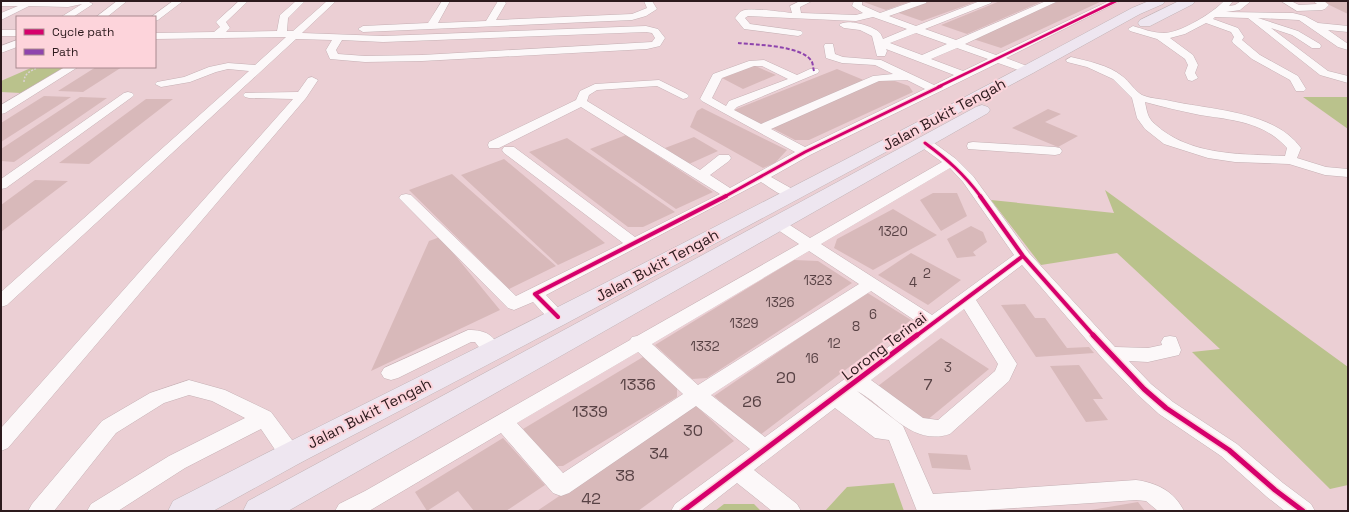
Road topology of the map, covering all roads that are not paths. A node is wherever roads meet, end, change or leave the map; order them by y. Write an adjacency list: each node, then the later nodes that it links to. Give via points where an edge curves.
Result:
1 (83, 1): 26 (street, via 68,4)
2 (92, 1): 32 (street)
3 (123, 1): 33 (street)
4 (179, 1): 36 (street)
5 (244, 1): 51 (street, via 221,22 225,28)
6 (301, 1): 48 (street, via 283,17)
7 (332, 1): 48 (street)
8 (446, 1): 39 (street)
9 (648, 1): 38 (street, via 652,8 632,17)
10 (808, 1): 30 (street, via 795,6)
11 (923, 1): 31 (street)
12 (988, 1): 43 (street)
13 (1054, 1): 57 (street)
14 (1116, 1): 64 (street)
15 (1147, 1): 28 (highway)
16 (1159, 1): 28 (highway)
17 (1229, 1): 29 (street)
18 (1247, 1): 29 (street, via 1237,8)
19 (1285, 1): 20 (street, via 1296,8 1324,5)
20 (1317, 1)
21 (857, 2): 31 (street, via 860,8)
22 (501, 3): 38 (street)
23 (748, 3): 27 (street)
24 (1194, 3): 42 (highway); 42 (highway)
25 (1, 4): 26 (street)
26 (30, 4): 35 (street)
27 (756, 12): 30 (street); 47 (street, via 746,13 740,18 747,27)
28 (1132, 13): 71 (highway, Jalan Bukit Tengah)
29 (1213, 14): 34 (street); 53 (street, via 1172,35); 81 (street, via 1235,30 1239,37 1238,41 1246,49 1294,78)
30 (797, 15): 31 (street, via 856,18)
31 (877, 15): 43 (street)
32 (68, 16)
33 (102, 16)
34 (1236, 16): 37 (street); 41 (street, via 1294,16)
35 (1, 17)
36 (156, 17)
37 (1252, 18): 59 (street, via 1295,33); 78 (street, via 1324,73)
38 (490, 22): 39 (street)
39 (432, 25): 48 (street)
40 (836, 25): 66 (street, via 862,27 876,34 882,51)
41 (1314, 26): 44 (street); 60 (street)
42 (1138, 27): 52 (highway); 53 (street)
43 (917, 29): 57 (street); 63 (street, via 881,43)
44 (1348, 29)
45 (1, 33): 46 (street)
46 (16, 33)
47 (798, 33)
48 (291, 34): 51 (street); 54 (street); 70 (street)
49 (528, 34): 54 (street, via 382,39); 62 (street); 62 (street, via 646,29 655,31 660,38 656,44 647,46)
50 (157, 35): 51 (street)
51 (217, 35)
52 (1119, 36)
53 (1160, 36): 75 (street, via 1189,57 1194,65 1190,72)
54 (339, 37): 62 (street, via 331,50 334,57 422,58)
55 (16, 43): 61 (street)
56 (1106, 43): 65 (highway, Jalan Bukit Tengah)
57 (958, 44): 63 (street); 64 (street)
58 (829, 46): 66 (street, via 830,56 842,60)
59 (1316, 46)
60 (1348, 47)
61 (1, 50)
62 (525, 52)
63 (922, 59): 73 (street)
64 (997, 59): 71 (street); 73 (street)
65 (1071, 60): 86 (street, via 1110,73); 91 (highway, Jalan Bukit Tengah)
66 (877, 62): 74 (street)
67 (195, 66): 68 (street)
68 (228, 66): 70 (street); 79 (street, via 213,68 186,80)
69 (71, 68): 88 (street)
70 (257, 68): 116 (street)
71 (1028, 70): 107 (highway, Jalan Bukit Tengah)
72 (814, 71): 76 (street)
73 (963, 75): 80 (street)
74 (910, 77): 80 (street); 90 (street, via 877,78)
75 (1192, 78)
76 (797, 79): 89 (street, via 733,104); 89 (street, via 764,63 753,63 717,76 706,99)
77 (312, 80): 84 (street)
78 (1348, 80)
79 (161, 84)
80 (934, 89): 96 (street)
81 (1300, 89)
82 (128, 95): 101 (street)
83 (249, 95): 84 (street)
84 (302, 96): 128 (street)
85 (683, 96): 87 (street, via 659,83 595,87 584,93)
86 (1138, 97): 98 (street, via 1143,118 1149,126 1169,141 1208,154 1235,158); 98 (street, via 1260,123 1282,135 1294,148)
87 (581, 102): 92 (street); 103 (street)
88 (1, 110)
89 (728, 111): 90 (street)
90 (761, 129): 96 (street)
91 (925, 142): 99 (street); 109 (highway, Jalan Bukit Tengah)
92 (494, 145)
93 (974, 146): 95 (street)
94 (509, 150): 110 (street)
95 (1055, 151)
96 (804, 152): 104 (street)
97 (724, 158): 103 (street)
98 (1290, 160): 102 (street, via 1325,171)
99 (951, 162): 111 (street); 112 (street, via 968,179)
100 (1, 169): 101 (street)
101 (23, 170): 105 (street)
102 (1348, 174)
103 (699, 175): 106 (street)
104 (762, 177): 106 (street); 107 (street)
105 (1, 185)
106 (730, 194): 110 (street)
107 (791, 194): 117 (highway, Jalan Bukit Tengah)
108 (406, 198): 114 (street, via 514,304)
109 (777, 224): 111 (street); 136 (highway, Jalan Bukit Tengah)
110 (633, 243): 114 (street)
111 (810, 245): 113 (street); 119 (street)
112 (1023, 256): 115 (street, Lorong Terinai); 122 (street)
113 (870, 284): 118 (street); 125 (street)
114 (535, 294): 117 (street)
115 (967, 298): 118 (street, Lorong Terinai); 124 (street, via 1008,364 1002,376 943,428 927,428 916,424)
116 (1, 301)
117 (558, 317): 121 (highway, Jalan Bukit Tengah)
118 (933, 324): 124 (street, Lorong Terinai)
119 (638, 342): 125 (street); 127 (street)
120 (1170, 342): 122 (street, via 1172,350 1148,355)
121 (493, 350): 123 (street, via 480,336 468,336); 130 (highway, Jalan Bukit Tengah)
122 (1110, 354): 141 (street, via 1154,399 1229,450)
123 (391, 373)
124 (846, 390): 129 (street, Lorong Terinai); 132 (street, via 896,432)
125 (698, 395): 127 (street, via 561,486); 129 (street)
126 (264, 418): 130 (street); 133 (street, via 218,394 189,386 157,398 109,427); 134 (street, via 177,462)
127 (502, 421): 137 (street, via 373,498)
128 (1, 442)
129 (762, 453): 131 (street, Lorong Terinai)
130 (290, 454): 135 (highway, Jalan Bukit Tengah)
131 (738, 471): 138 (street, Lorong Terinai); 139 (street)
132 (928, 507): 140 (street, via 1136,490 1150,491 1164,501)
133 (40, 511)
134 (99, 511)
135 (184, 511)
136 (259, 511)
137 (346, 511)
138 (683, 511)
139 (789, 511)
140 (1172, 511)
141 (1303, 511)

